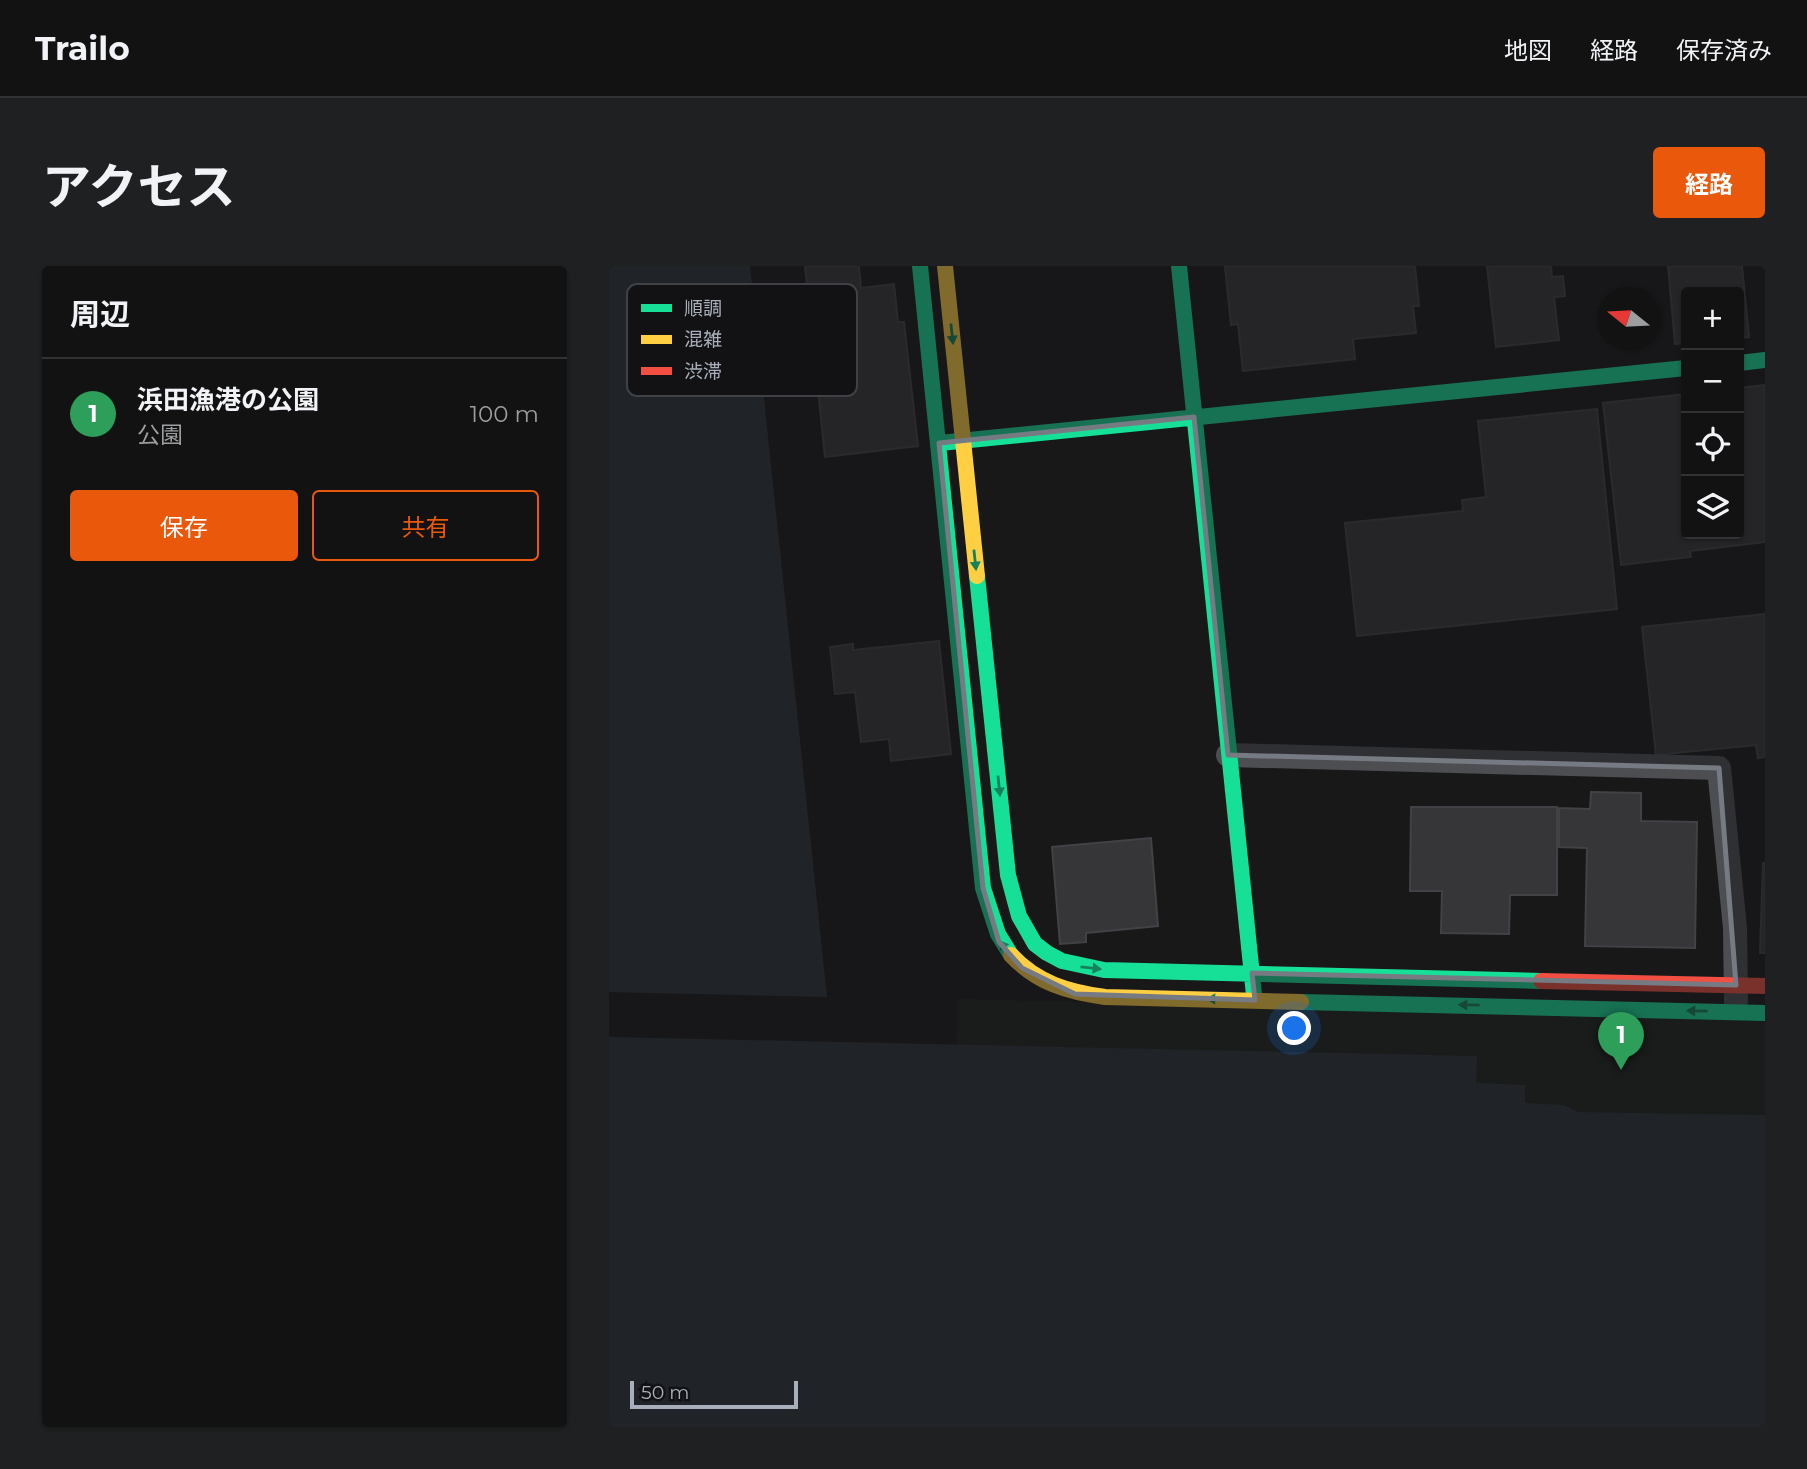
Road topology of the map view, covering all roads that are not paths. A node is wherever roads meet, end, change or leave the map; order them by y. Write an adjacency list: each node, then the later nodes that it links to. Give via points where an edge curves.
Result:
1 (920, 266): 9 (street)
2 (945, 266): 8 (street, one-way to 8)
3 (1178, 266): 7 (street)
4 (1765, 360): 5 (street)
5 (1744, 362)
6 (1681, 368): 7 (street)
7 (1194, 417): 8 (street); 10 (street)
8 (963, 440): 9 (street); 11 (street, one-way to 11, via 1008,875 1014,907 1026,932 1044,953 1071,966)
9 (939, 443): 14 (street, one-way to 9, via 1075,994 1049,986 1022,968 999,942 983,888)
10 (1229, 755): 11 (street); 12 (street, via 1719,768)
11 (1252, 973): 12 (street); 14 (street)
12 (1736, 985): 13 (street); 15 (street)
13 (1765, 986)
14 (1255, 1000): 15 (street, one-way to 14)
15 (1736, 1012): 16 (street)
16 (1765, 1013)

